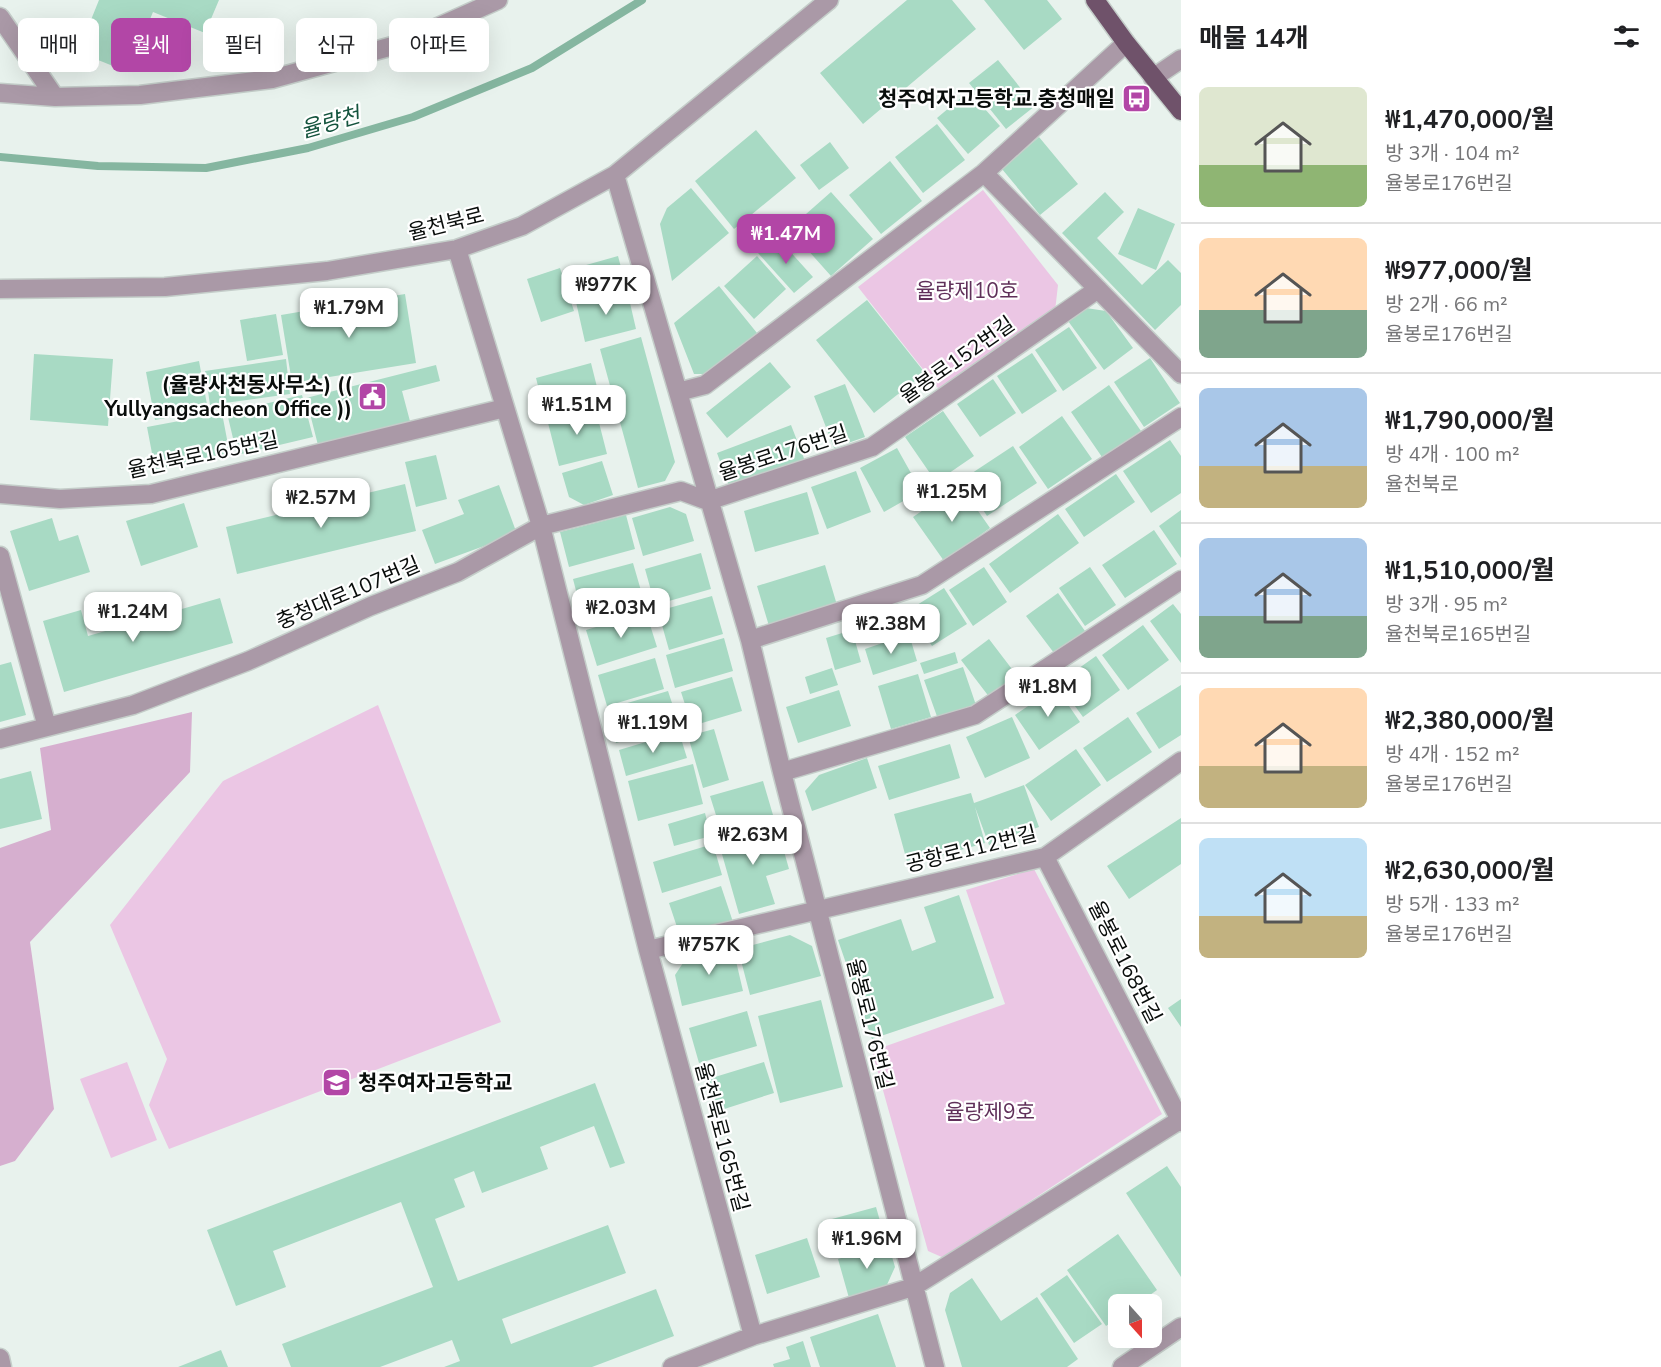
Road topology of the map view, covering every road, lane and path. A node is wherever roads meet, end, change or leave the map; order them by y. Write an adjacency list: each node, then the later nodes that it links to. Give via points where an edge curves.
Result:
1 (498, 0): 9 (street, via 400,44 272,79 140,95)
2 (829, 0): 12 (street, 율천북로)
3 (1095, 0): 5 (main road)
4 (0, 17): 9 (street)
5 (1126, 43): 7 (main road); 11 (street)
6 (1181, 59): 7 (street)
7 (1153, 78): 10 (main road)
8 (0, 93): 9 (street)
9 (55, 97)
10 (1181, 111)
11 (984, 173): 15 (street); 17 (street, via 705,385)
12 (615, 175): 13 (street, 율천북로, via 522,226); 17 (street, 율봉로176번길)
13 (457, 249): 14 (street, 율천북로, via 327,271 165,287); 18 (street, 율천북로165번길)
14 (0, 289)
15 (1098, 289): 16 (street); 20 (street, 율봉로152번길)
16 (1181, 374)
17 (678, 392): 22 (street, 율봉로176번길)
18 (505, 408): 21 (street, 율천북로165번길, via 151,494 60,499); 23 (street, 율천북로165번길)
19 (1181, 417): 26 (street, via 922,585)
20 (872, 447): 22 (street, 율봉로176번길)
21 (0, 494)
22 (708, 501): 23 (street, 충청대로107번길, via 681,491); 26 (street, 율봉로176번길)
23 (541, 526): 27 (street, 충청대로107번길, via 458,572 248,661 133,705); 33 (street, 율천북로165번길)
24 (0, 556): 27 (street)
25 (1181, 580): 30 (street, via 975,715)
26 (750, 640): 30 (street, 율봉로176번길)
27 (47, 727): 28 (street, 충청대로107번길)
28 (0, 739)
29 (1181, 761): 31 (street, 공항로112번길)
30 (782, 772): 32 (street, 율봉로176번길)
31 (1046, 857): 32 (street, 공항로112번길); 34 (street, 율봉로168번길)
32 (818, 909): 33 (street); 35 (street, 율봉로176번길)
33 (648, 950): 37 (street, 율천북로165번길)
34 (1180, 1121): 35 (street, 율봉로168번길)
35 (913, 1287): 37 (street); 41 (street, 율봉로176번길)
36 (1181, 1327): 42 (street)
37 (753, 1336): 40 (street)
38 (0, 1358): 39 (street)
39 (2, 1367)
40 (672, 1367)
41 (935, 1367)
42 (1122, 1367)

